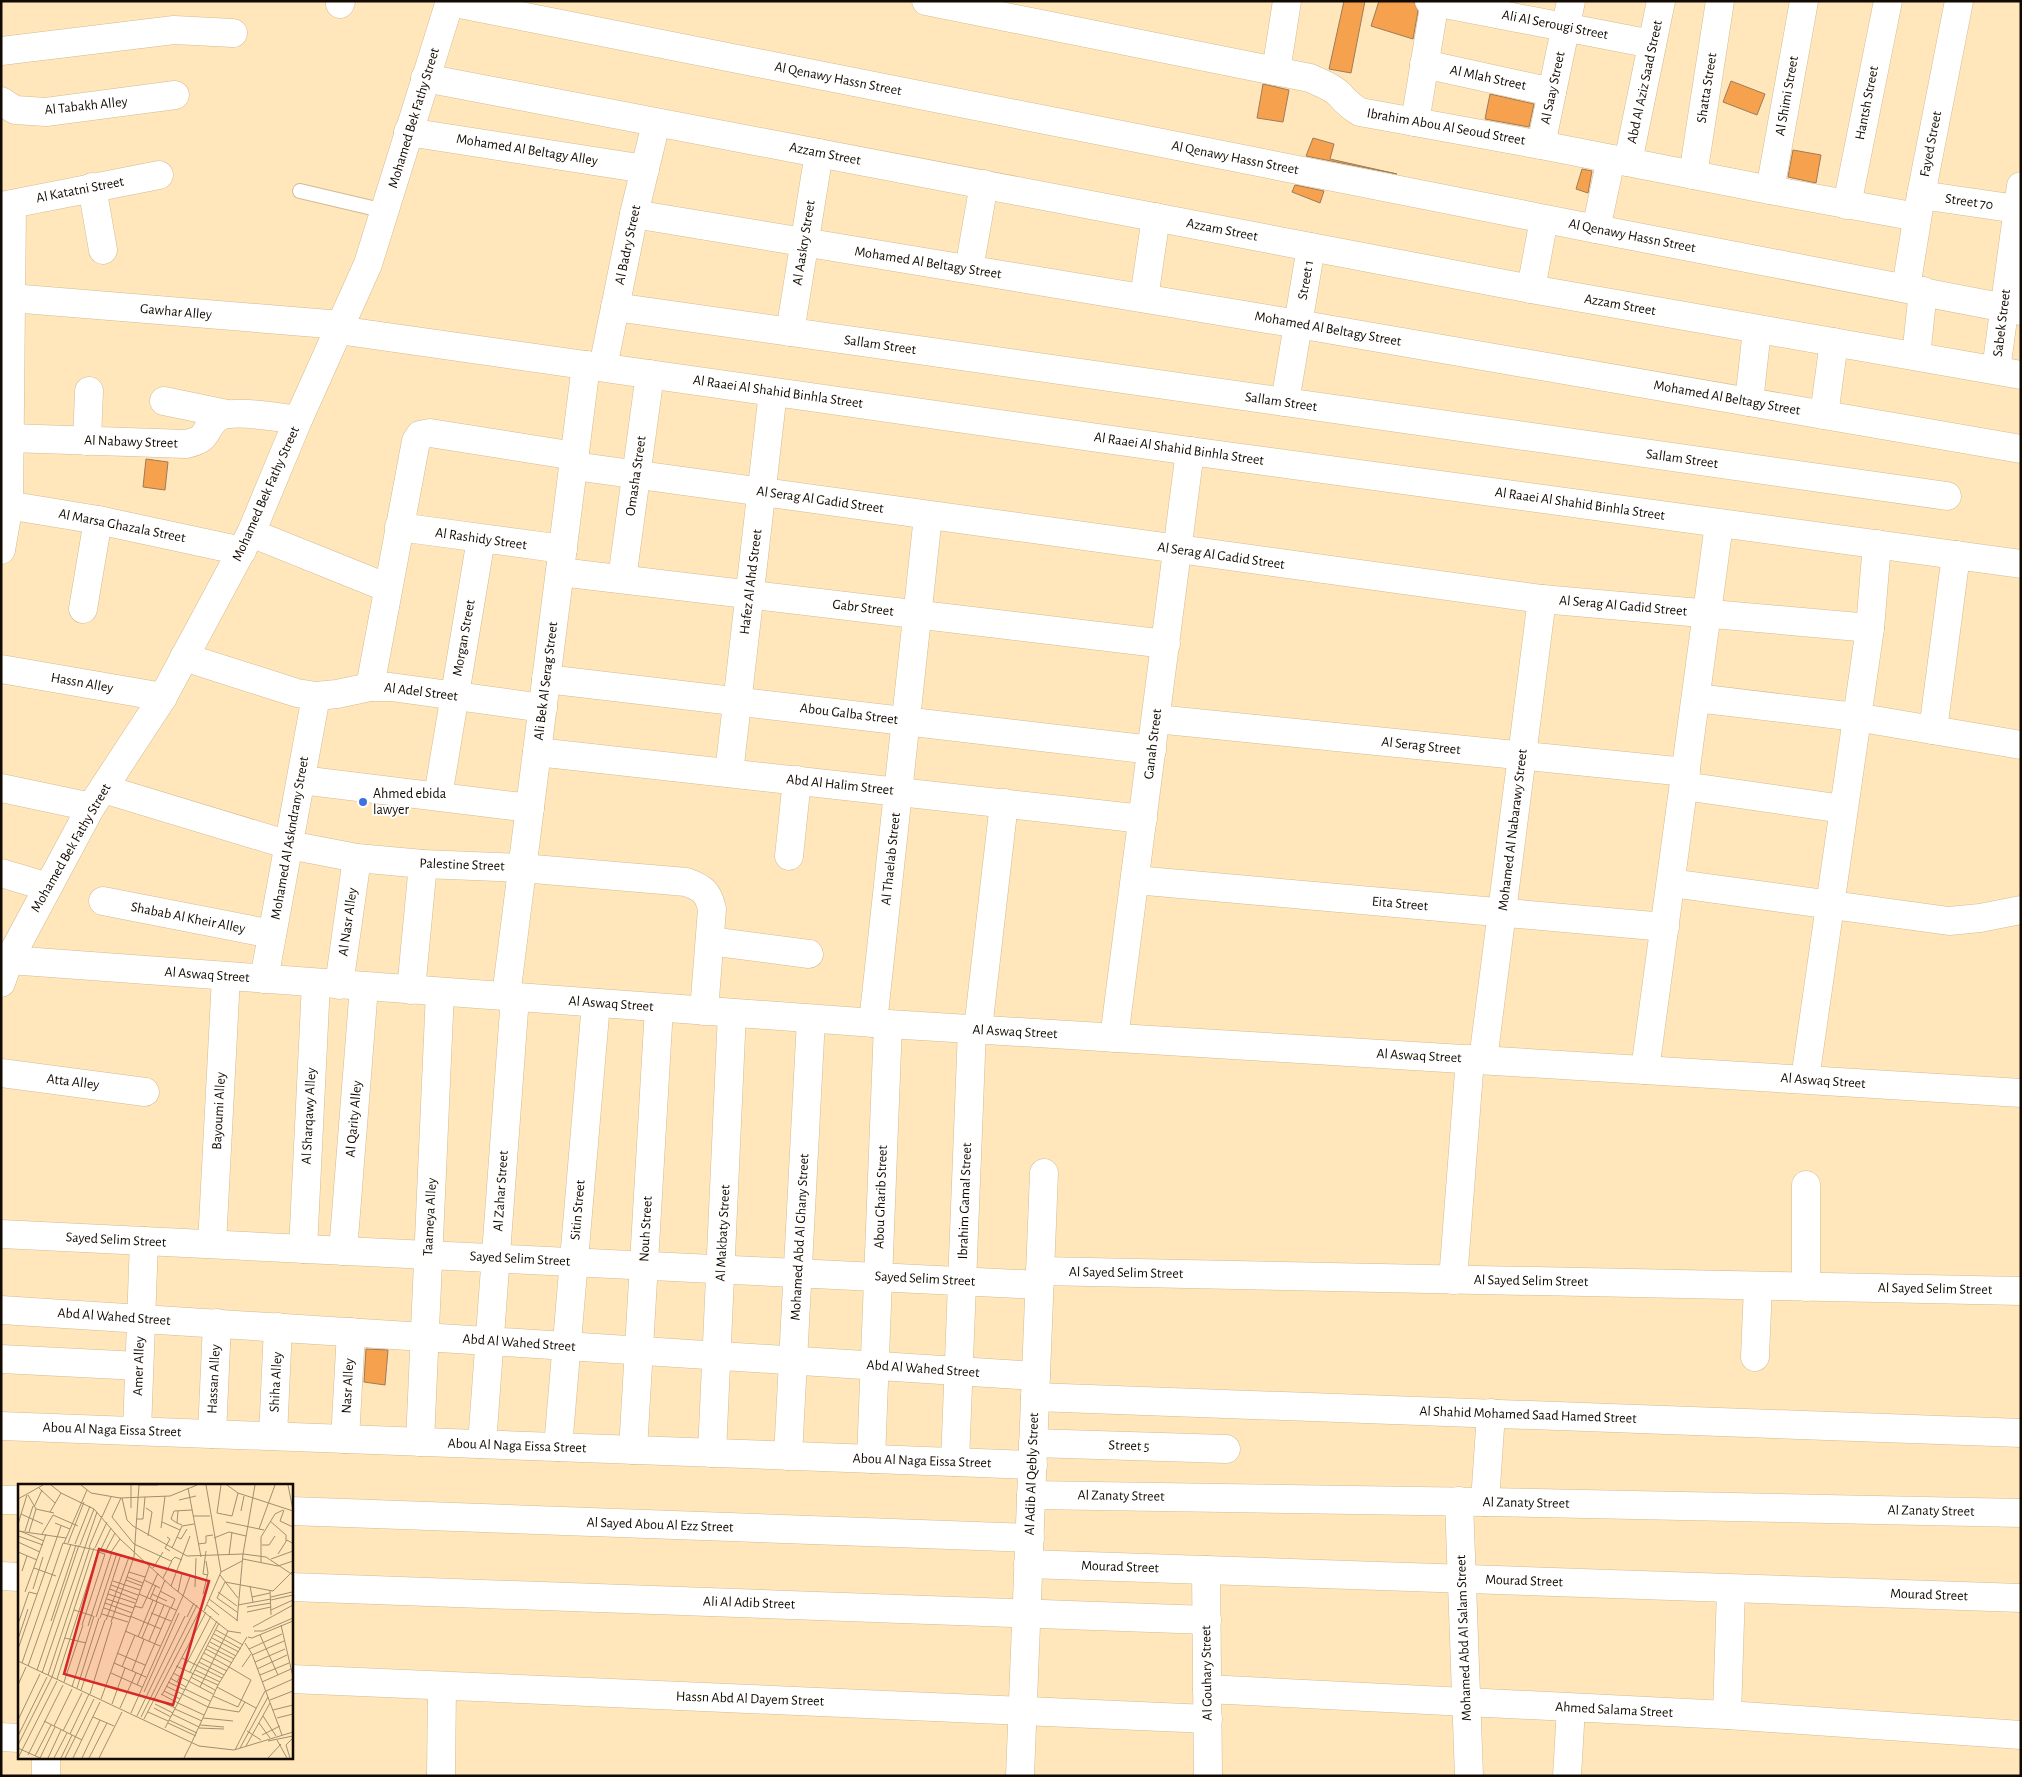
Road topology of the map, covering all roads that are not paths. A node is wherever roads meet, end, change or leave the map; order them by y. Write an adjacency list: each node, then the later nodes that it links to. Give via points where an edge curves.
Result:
1 (1287, 1): 15 (street)
2 (1662, 1): 12 (street, Abd Al Aziz Saad Street)
3 (1720, 1): 28 (street, Shatta Street)
4 (1804, 1): 31 (street, Al Shimi Street)
5 (1888, 1): 35 (street, Hantsh Street)
6 (1959, 1): 36 (street, Fayed Street)
7 (450, 2): 16 (street, Mohamed Bek Fathy Street); 40 (street, Al Qenawy Hassn Street)
8 (934, 2): 15 (street, Ibrahim Abou Al Seoud Street)
9 (1433, 2): 10 (street, Ali Al Serougi Street); 14 (street)
10 (1568, 14): 12 (street, Ali Al Serougi Street); 17 (street, Al Saay Street)
11 (233, 33): 13 (street, via 174,30)
12 (1652, 44): 25 (street, Abd Al Aziz Saad Street)
13 (1, 52)
14 (1424, 64): 17 (street, Al Mlah Street); 20 (street)
15 (1276, 71): 20 (street, Ibrahim Abou Al Seoud Street, via 1327,85 1360,112)
16 (425, 78): 21 (street, Azzam Street); 22 (street, Mohamed Bek Fathy Street)
17 (1552, 92): 23 (street, Al Saay Street)
18 (174, 95): 19 (street, Al Tabakh Alley, via 46,112 15,110)
19 (1, 101)
20 (1414, 122): 23 (street, Ibrahim Abou Al Seoud Street)
21 (656, 123): 24 (street, Azzam Street); 26 (street, Al Badry Street)
22 (408, 132): 26 (street, Mohamed Al Beltagy Alley); 37 (street, Mohamed Bek Fathy Street)
23 (1541, 144): 25 (street, Ibrahim Abou Al Seoud Street)
24 (819, 153): 29 (street, Azzam Street); 42 (street, Al Aaskry Street)
25 (1619, 160): 28 (street, Ibrahim Abou Al Seoud Street); 41 (street, Abd Al Aziz Saad Street)
26 (645, 169): 38 (street, Al Badry Street)
27 (159, 175): 30 (street, Al Katatni Street)
28 (1693, 175): 31 (street, Ibrahim Abou Al Seoud Street)
29 (984, 184): 39 (street, Azzam Street); 45 (street)
30 (92, 187): 34 (street, Al Katatni Street); 44 (street)
31 (1770, 190): 35 (street, Ibrahim Abou Al Seoud Street)
32 (300, 191): 37 (lane)
33 (2019, 197): 36 (street, Street 70); 51 (street, Sabek Street)
34 (6, 205): 48 (street)
35 (1847, 205): 36 (street, Ibrahim Abou Al Seoud Street)
36 (1919, 206): 47 (street, Fayed Street)
37 (385, 211): 53 (street, Mohamed Bek Fathy Street, via 368,264)
38 (634, 214): 42 (street, Mohamed Al Beltagy Street); 50 (street, Al Badry Street)
39 (1156, 217): 43 (street, Azzam Street); 49 (street)
40 (1544, 219): 41 (street, Al Qenawy Hassn Street); 46 (street)
41 (1596, 229): 47 (street, Al Qenawy Hassn Street)
42 (804, 242): 45 (street, Mohamed Al Beltagy Street); 55 (street, Al Aaskry Street)
43 (1311, 247): 46 (street, Azzam Street); 52 (street, Street 1)
44 (103, 250)
45 (969, 269): 49 (street, Mohamed Al Beltagy Street)
46 (1531, 289): 54 (street, Azzam Street)
47 (1914, 289): 51 (street, Al Qenawy Hassn Street); 58 (street, Fayed Street)
48 (11, 298): 53 (street, Gawhar Alley); 56 (street)
49 (1144, 298): 52 (street, Mohamed Al Beltagy Street)
50 (615, 307): 55 (street, Sallam Street); 59 (street, Al Badry Street)
51 (2012, 309): 60 (street, Sabek Street)
52 (1298, 324): 66 (street, Street 1); 67 (street, Mohamed Al Beltagy Street)
53 (339, 328): 59 (street, Al Raaei Al Shahid Binhla Street); 70 (street, Mohamed Bek Fathy Street)
54 (1757, 330): 57 (street, Azzam Street); 67 (street)
55 (790, 332): 66 (street, Sallam Street)
56 (6, 335): 62 (street)
57 (1834, 342): 58 (street, Azzam Street); 69 (street)
58 (1916, 356): 60 (street, Azzam Street)
59 (594, 366): 61 (street, Al Raaei Al Shahid Binhla Street); 75 (street, Ali Bek Al Serag Street)
60 (2008, 372)
61 (650, 374): 64 (street, Al Raaei Al Shahid Binhla Street); 76 (street, Omasha Street)
62 (6, 382): 71 (street)
63 (89, 391): 72 (street)
64 (773, 392): 74 (street, Al Raaei Al Shahid Binhla Street); 77 (street, Hafez Al Ahd Street)
65 (164, 402): 68 (street)
66 (1285, 402): 78 (street, Sallam Street)
67 (1749, 402): 69 (street, Mohamed Al Beltagy Street)
68 (227, 414): 70 (street); 72 (street, Al Nabawy Street, via 219,417 197,442)
69 (1824, 415): 73 (street, Mohamed Al Beltagy Street)
70 (298, 420): 85 (street, Mohamed Bek Fathy Street)
71 (10, 438): 72 (street, Al Nabawy Street); 79 (street)
72 (87, 440)
73 (2021, 449)
74 (1190, 451): 82 (street, Al Raaei Al Shahid Binhla Street); 88 (street, Ganah Street)
75 (574, 461): 76 (street, Al Serag Al Gadid Street); 83 (street, Al Serag Al Gadid Street, via 430,433 420,435 416,441); 90 (street, Ali Bek Al Serag Street)
76 (636, 475): 77 (street, Al Serag Al Gadid Street); 92 (street, Omasha Street)
77 (762, 492): 80 (street, Al Serag Al Gadid Street); 94 (street, Hafez Al Ahd Street)
78 (1947, 496)
79 (5, 504): 81 (street, Al Marsa Ghazala Street); 87 (street)
80 (928, 516): 88 (street, Al Serag Al Gadid Street); 98 (street, Al Thaelab Street)
81 (98, 520): 85 (street, Al Marsa Ghazala Street); 96 (street)
82 (1719, 524): 86 (street, Al Raaei Al Shahid Binhla Street); 97 (street)
83 (399, 527): 84 (street, Al Rashidy Street); 93 (street)
84 (481, 539): 90 (street, Al Rashidy Street); 106 (street, Morgan Street)
85 (247, 542): 93 (street); 101 (street, Mohamed Bek Fathy Street)
86 (1877, 544): 89 (street, Al Raaei Al Shahid Binhla Street); 99 (street)
87 (1, 550)
88 (1178, 551): 95 (street, Al Serag Al Gadid Street); 100 (street, Ganah Street)
89 (1956, 555): 91 (street, Al Raaei Al Shahid Binhla Street); 114 (street)
90 (562, 561): 92 (street, Gabr Street); 103 (street, Ali Bek Al Serag Street)
91 (2021, 564)
92 (622, 579): 94 (street, Gabr Street)
93 (388, 588): 104 (street)
94 (750, 594): 98 (street, Gabr Street); 109 (street, Hafez Al Ahd Street)
95 (1542, 600): 97 (street, Al Serag Al Gadid Street); 118 (street, Mohamed Al Nabarawy Street)
96 (83, 609)
97 (1707, 613): 99 (street, Al Serag Al Gadid Street); 108 (street)
98 (917, 614): 100 (street, Gabr Street); 113 (street, Al Thaelab Street)
99 (1870, 628): 111 (street)
100 (1166, 644): 112 (street, Ganah Street)
101 (184, 658): 105 (street, Al Adel Street); 107 (street, Mohamed Bek Fathy Street)
102 (1, 669): 107 (street, Hassn Alley)
103 (546, 679): 109 (street, Abou Galba Street); 110 (street, Ali Bek Al Serag Street)
104 (370, 687): 105 (street, Al Adel Street); 106 (street, Al Adel Street)
105 (316, 696): 121 (street, Mohamed Al Askndrany Street)
106 (454, 696): 110 (street, Al Adel Street); 125 (street, Morgan Street)
107 (163, 697): 126 (street, Mohamed Bek Fathy Street)
108 (1696, 698): 111 (street); 120 (street)
109 (738, 701): 113 (street, Abou Galba Street); 119 (street, Hafez Al Ahd Street)
110 (543, 708): 117 (street, Ali Bek Al Serag Street)
111 (1856, 717): 114 (street); 129 (street)
112 (1156, 719): 116 (street, Ganah Street); 118 (street, Al Serag Street)
113 (906, 721): 116 (street, Abou Galba Street); 124 (street, Al Thaelab Street)
114 (1933, 730): 115 (street)
115 (2021, 745)
116 (1152, 750): 130 (street, Ganah Street)
117 (537, 752): 119 (street, Abd Al Halim Street); 128 (street, Ali Bek Al Serag Street)
118 (1522, 756): 120 (street, Al Serag Street); 143 (street, Mohamed Al Nabarawy Street)
119 (729, 773): 122 (street, Abd Al Halim Street)
120 (1685, 779): 129 (street, Al Serag Street); 138 (street)
121 (300, 780): 125 (street); 131 (street, Mohamed Al Askndrany Street)
122 (797, 780): 124 (street, Abd Al Halim Street); 132 (street)
123 (1, 788): 126 (street, Palestine Street)
124 (898, 791): 127 (street, Abd Al Halim Street); 160 (street, Al Thaelab Street)
125 (438, 796): 128 (street)
126 (98, 798): 131 (street, Palestine Street); 139 (street, Mohamed Bek Fathy Street)
127 (1004, 803): 130 (street, Abd Al Halim Street); 161 (street, Ibrahim Gamal Street)
128 (530, 808): 135 (street, Ali Bek Al Serag Street)
129 (1843, 809): 141 (street)
130 (1143, 819): 137 (street, Ganah Street)
131 (289, 845): 133 (street, Palestine Street); 145 (street, Mohamed Al Askndrany Street)
132 (789, 856)
133 (357, 858): 134 (street, Palestine Street); 151 (street, Al Nasr Alley)
134 (423, 864): 135 (street, Palestine Street); 152 (street)
135 (522, 868): 146 (street, Palestine Street, via 686,882 697,886 709,896 712,909); 154 (street, Ali Bek Al Serag Street)
136 (1, 874): 139 (street)
137 (1136, 880): 143 (street, Eita Street); 162 (street, Ganah Street)
138 (1671, 883): 141 (street); 144 (street)
139 (48, 887): 148 (street, Mohamed Bek Fathy Street)
140 (103, 901): 145 (street, Shabab Al Kheir Alley)
141 (1830, 905): 142 (street, via 1949,921); 166 (street)
142 (2021, 910)
143 (1502, 913): 144 (street, Eita Street); 163 (street, Mohamed Al Nabarawy Street)
144 (1665, 928): 164 (street)
145 (272, 934): 150 (street, Mohamed Al Askndrany Street)
146 (710, 941): 147 (street); 157 (street, Palestine Street)
147 (809, 954)
148 (5, 971): 149 (street, Al Aswaq Street)
149 (226, 977): 150 (street, Al Aswaq Street); 173 (street, Bayoumi Alley)
150 (264, 980): 151 (street, Al Aswaq Street)
151 (340, 985): 152 (street, Al Aswaq Street); 174 (street, Al Sharqawy Alley); 175 (street, Al Qarity Alley)
152 (411, 990): 153 (street, Al Aswaq Street)
153 (440, 992): 154 (street, Al Aswaq Street); 176 (street, Taameya Alley)
154 (510, 997): 155 (street, Al Aswaq Street); 177 (street, Al Zahar Street)
155 (596, 1003): 156 (street, Al Aswaq Street); 178 (street, Sitin Street)
156 (659, 1008): 157 (street, Al Aswaq Street); 179 (street, Nouh Street)
157 (704, 1011): 158 (street, Al Aswaq Street)
158 (732, 1013): 159 (street, Al Aswaq Street); 180 (street, Al Makbaty Street)
159 (811, 1019): 160 (street, Al Aswaq Street); 181 (street, Mohamed Abd Al Ghany Street)
160 (880, 1024): 161 (street, Al Aswaq Street); 182 (street, Abou Gharib Street)
161 (975, 1030): 162 (street, Al Aswaq Street); 185 (street, Ibrahim Gamal Street)
162 (1114, 1038): 163 (street, Al Aswaq Street)
163 (1477, 1059): 164 (street, Al Aswaq Street); 184 (street, Mohamed Al Nabarawy Street)
164 (1645, 1070): 166 (street, Al Aswaq Street)
165 (1, 1073): 167 (street, Atta Alley)
166 (1805, 1079): 168 (street, Al Aswaq Street)
167 (145, 1092)
168 (2021, 1093)
169 (1044, 1173): 183 (street, Al Adib Al Qebly Street)
170 (1806, 1185): 187 (street)
171 (1, 1234): 172 (street, Sayed Selim Street)
172 (144, 1241): 173 (street, Sayed Selim Street); 190 (street, Amer Alley)
173 (212, 1244): 174 (street, Sayed Selim Street)
174 (302, 1249): 175 (street, Sayed Selim Street)
175 (343, 1251): 176 (street, Sayed Selim Street)
176 (428, 1255): 177 (street, Sayed Selim Street); 194 (street, Taameya Alley)
177 (496, 1258): 178 (street, Sayed Selim Street); 195 (street, Al Zahar Street)
178 (574, 1262): 179 (street, Sayed Selim Street); 196 (street, Sitin Street)
179 (644, 1266): 180 (street, Sayed Selim Street); 197 (street, Nouh Street)
180 (721, 1269): 181 (street, Sayed Selim Street); 198 (street, Al Makbaty Street)
181 (798, 1273): 182 (street, Sayed Selim Street); 201 (street, Mohamed Abd Al Ghany Street)
182 (878, 1277): 185 (street, Sayed Selim Street); 203 (street, Abou Gharib Street)
183 (1040, 1278): 184 (street, Al Sayed Selim Street); 185 (street, Sayed Selim Street); 205 (street, Al Adib Al Qebly Street)
184 (1453, 1280): 186 (street, Al Sayed Selim Street)
185 (962, 1281): 204 (street, Ibrahim Gamal Street)
186 (1758, 1286): 187 (street, Al Sayed Selim Street); 199 (street)
187 (1806, 1287): 188 (street, Al Sayed Selim Street)
188 (2021, 1291)
189 (1, 1310): 190 (street, Abd Al Wahed Street)
190 (140, 1319): 191 (street, Abd Al Wahed Street); 202 (street, Amer Alley)
191 (217, 1324): 192 (street, Abd Al Wahed Street); 210 (street, Hassan Alley)
192 (278, 1327): 193 (street, Abd Al Wahed Street); 211 (street, Shiha Alley)
193 (351, 1332): 194 (street, Abd Al Wahed Street); 212 (street, Nasr Alley)
194 (424, 1336): 195 (street, Abd Al Wahed Street); 213 (street, Taameya Alley)
195 (490, 1341): 196 (street, Abd Al Wahed Street); 214 (street, Al Zahar Street)
196 (567, 1346): 197 (street, Abd Al Wahed Street); 215 (street, Sitin Street)
197 (639, 1350): 198 (street, Abd Al Wahed Street); 216 (street, Nouh Street)
198 (717, 1356): 201 (street, Abd Al Wahed Street); 218 (street, Al Makbaty Street)
199 (1754, 1357)
200 (1, 1359): 202 (street)
201 (793, 1361): 203 (street, Abd Al Wahed Street); 220 (street, Mohamed Abd Al Ghany Street)
202 (139, 1366): 208 (street, Amer Alley)
203 (874, 1366): 204 (street, Abd Al Wahed Street); 221 (street, Abou Gharib Street)
204 (958, 1371): 205 (street, Abd Al Wahed Street); 222 (street, Ibrahim Gamal Street)
205 (1036, 1386): 206 (street, Al Shahid Mohamed Saad Hamed Street); 219 (street, Al Adib Al Qebly Street)
206 (1491, 1414): 209 (street, Al Shahid Mohamed Saad Hamed Street); 226 (street, Mohamed Abd Al Salam Street)
207 (1, 1426): 208 (street, Abou Al Naga Eissa Street)
208 (137, 1431): 210 (street, Abou Al Naga Eissa Street)
209 (2021, 1433)
210 (212, 1434): 211 (street, Abou Al Naga Eissa Street)
211 (273, 1436): 212 (street, Abou Al Naga Eissa Street)
212 (345, 1439): 213 (street, Abou Al Naga Eissa Street)
213 (420, 1442): 214 (street, Abou Al Naga Eissa Street)
214 (482, 1444): 215 (street, Abou Al Naga Eissa Street)
215 (558, 1447): 216 (street, Abou Al Naga Eissa Street)
216 (633, 1450): 218 (street, Abou Al Naga Eissa Street)
217 (1226, 1450): 219 (street, Street 5)
218 (712, 1453): 220 (street, Abou Al Naga Eissa Street)
219 (1033, 1454): 222 (street, Abou Al Naga Eissa Street); 223 (street, Al Adib Al Qebly Street)
220 (788, 1456): 221 (street, Abou Al Naga Eissa Street)
221 (871, 1459): 222 (street, Abou Al Naga Eissa Street)
222 (955, 1462)
223 (1031, 1494): 226 (street, Al Zanaty Street); 229 (street, Al Adib Al Qebly Street)
224 (1, 1500): 225 (street)
225 (18, 1500)
226 (1472, 1501): 228 (street, Al Zanaty Street); 233 (street, Mohamed Abd Al Salam Street)
227 (292, 1511): 229 (street, Al Sayed Abou Al Ezz Street)
228 (2021, 1513)
229 (1029, 1551): 230 (street, Mourad Street); 237 (street, Al Adib Al Qebly Street)
230 (1206, 1570): 233 (street, Mourad Street); 238 (street, Al Gouhary Street)
231 (1, 1576): 232 (street)
232 (18, 1577)
233 (1462, 1579): 235 (street, Mourad Street); 242 (street, Mohamed Abd Al Salam Street)
234 (292, 1587): 237 (street, Ali Al Adib Street)
235 (1731, 1589): 236 (street, Mourad Street); 245 (street)
236 (2021, 1598)
237 (1027, 1613): 238 (street, Ali Al Adib Street); 244 (street, Al Adib Al Qebly Street)
238 (1207, 1620): 241 (street, Al Gouhary Street)
239 (292, 1679): 240 (street, Hassn Abd Al Dayem Street)
240 (442, 1686): 244 (street, Hassn Abd Al Dayem Street); 252 (street)
241 (1207, 1689): 242 (street, Ahmed Salama Street); 246 (street, Al Gouhary Street)
242 (1467, 1702): 243 (street, Ahmed Salama Street); 255 (street, Mohamed Abd Al Salam Street)
243 (1571, 1708): 245 (street, Ahmed Salama Street); 256 (street)
244 (1022, 1711): 246 (street, Hassn Abd Al Dayem Street); 253 (street, Al Adib Al Qebly Street)
245 (1727, 1716): 247 (street, Ahmed Salama Street)
246 (1208, 1719): 254 (street, Al Gouhary Street)
247 (2021, 1735)
248 (1, 1737): 249 (street)
249 (18, 1738)
250 (46, 1760): 251 (street)
251 (46, 1776)
252 (440, 1776)
253 (1020, 1776)
254 (1208, 1776)
255 (1469, 1776)
256 (1568, 1776)

